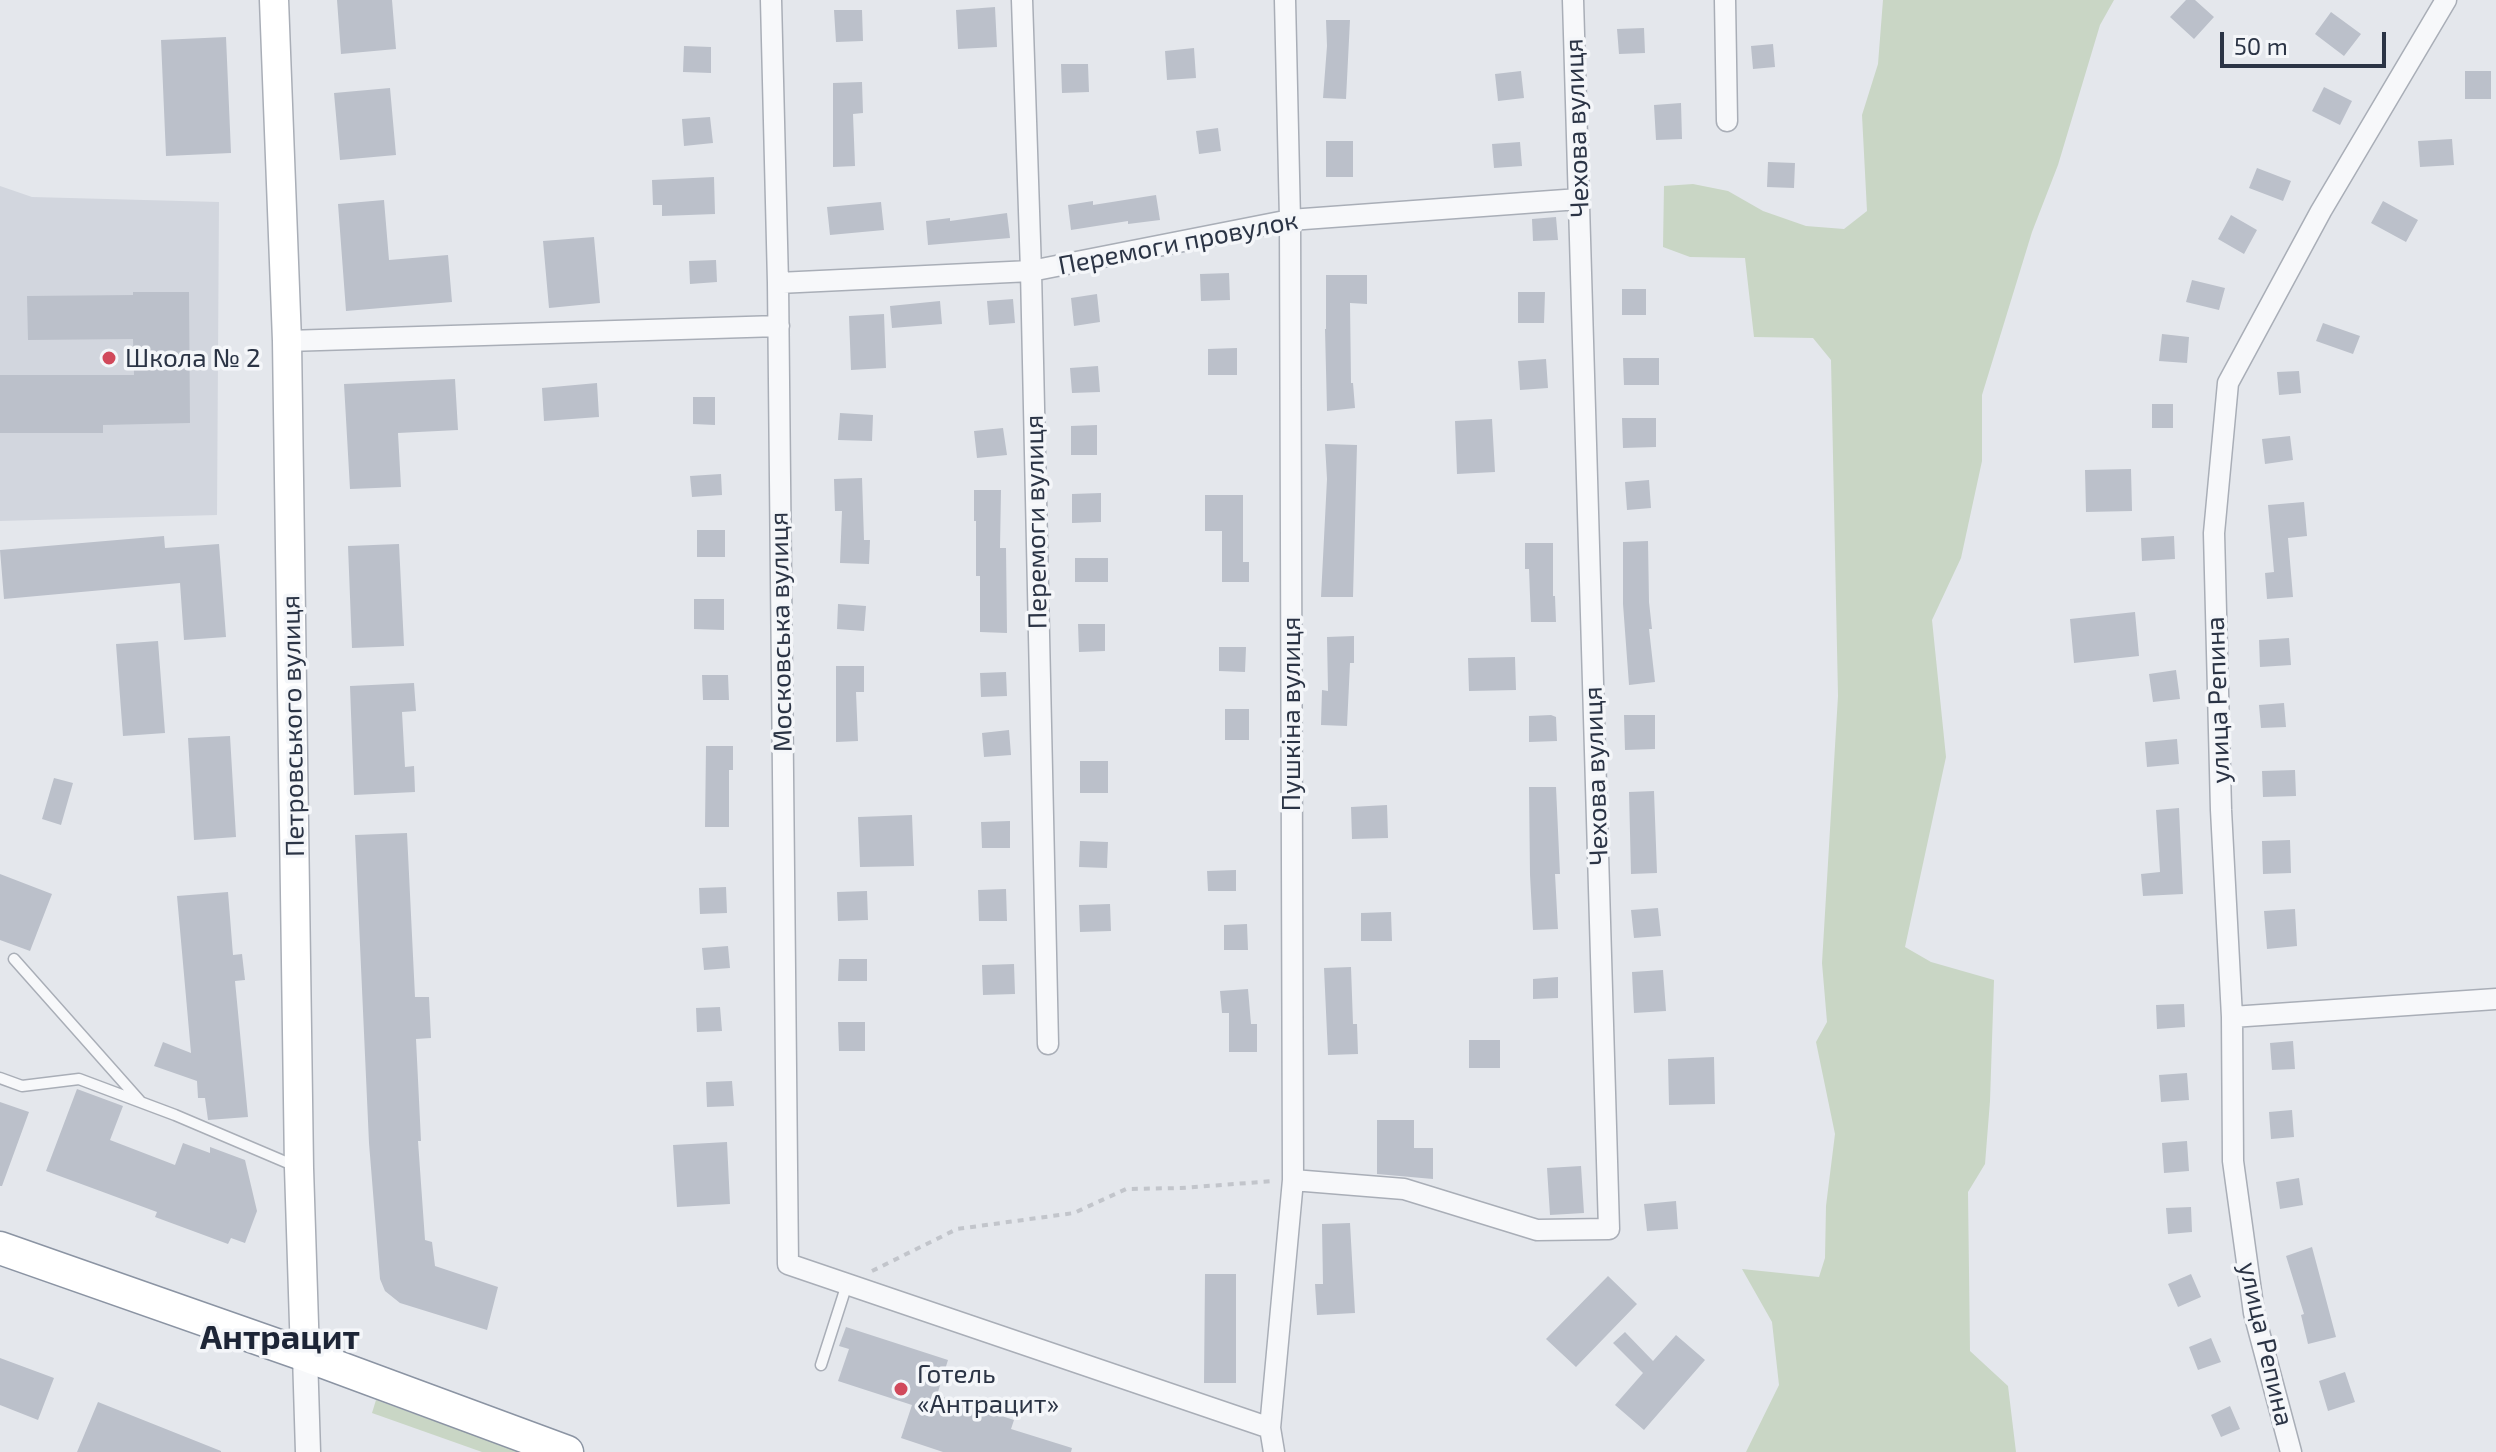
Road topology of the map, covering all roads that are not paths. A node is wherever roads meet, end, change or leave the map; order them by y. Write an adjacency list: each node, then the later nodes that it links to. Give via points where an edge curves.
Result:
1 (274, 0): 14 (main road, Петровського вулиця)
2 (771, 0): 12 (street, Московська вулиця)
3 (1022, 0): 11 (street, Перемоги вулиця)
4 (1285, 0): 10 (street, Пушкіна вулиця)
5 (1573, 0): 9 (street, Чехова вулиця)
6 (1725, 0): 8 (street)
7 (2446, 0): 17 (street, улица Репина, via 2321,211 2228,383 2214,533)
8 (1727, 121)
9 (1579, 199): 10 (street, Перемоги провулок); 22 (street, Чехова вулиця, via 1609,1229 1537,1230 1404,1189)
10 (1290, 220): 11 (street, Перемоги провулок); 22 (street, Пушкіна вулиця)
11 (1031, 271): 12 (street, Перемоги провулок); 18 (street, Перемоги вулиця)
12 (778, 283): 13 (street, Московська вулиця)
13 (779, 326): 14 (street); 24 (street, Московська вулиця, via 788,1264)
14 (287, 341): 21 (main road, Петровського вулиця)
15 (14, 959): 20 (lane)
16 (2496, 999): 17 (street)
17 (2232, 1017): 31 (street, улица Репина, via 2233,1161 2254,1313)
18 (1048, 1044)
19 (0, 1078): 20 (lane, via 22,1086 79,1079)
20 (141, 1102): 21 (lane)
21 (299, 1168): 25 (main road, Петровського вулиця)
22 (1293, 1180): 27 (street, Пушкіна вулиця)
23 (0, 1248): 25 (highway)
24 (847, 1284): 26 (lane); 27 (street)
25 (305, 1355): 28 (street, Петровського вулиця); 29 (highway)
26 (821, 1365)
27 (1270, 1428): 30 (street, Пушкіна вулиця)
28 (308, 1452)
29 (567, 1452)
30 (1274, 1452)
31 (2291, 1452)

